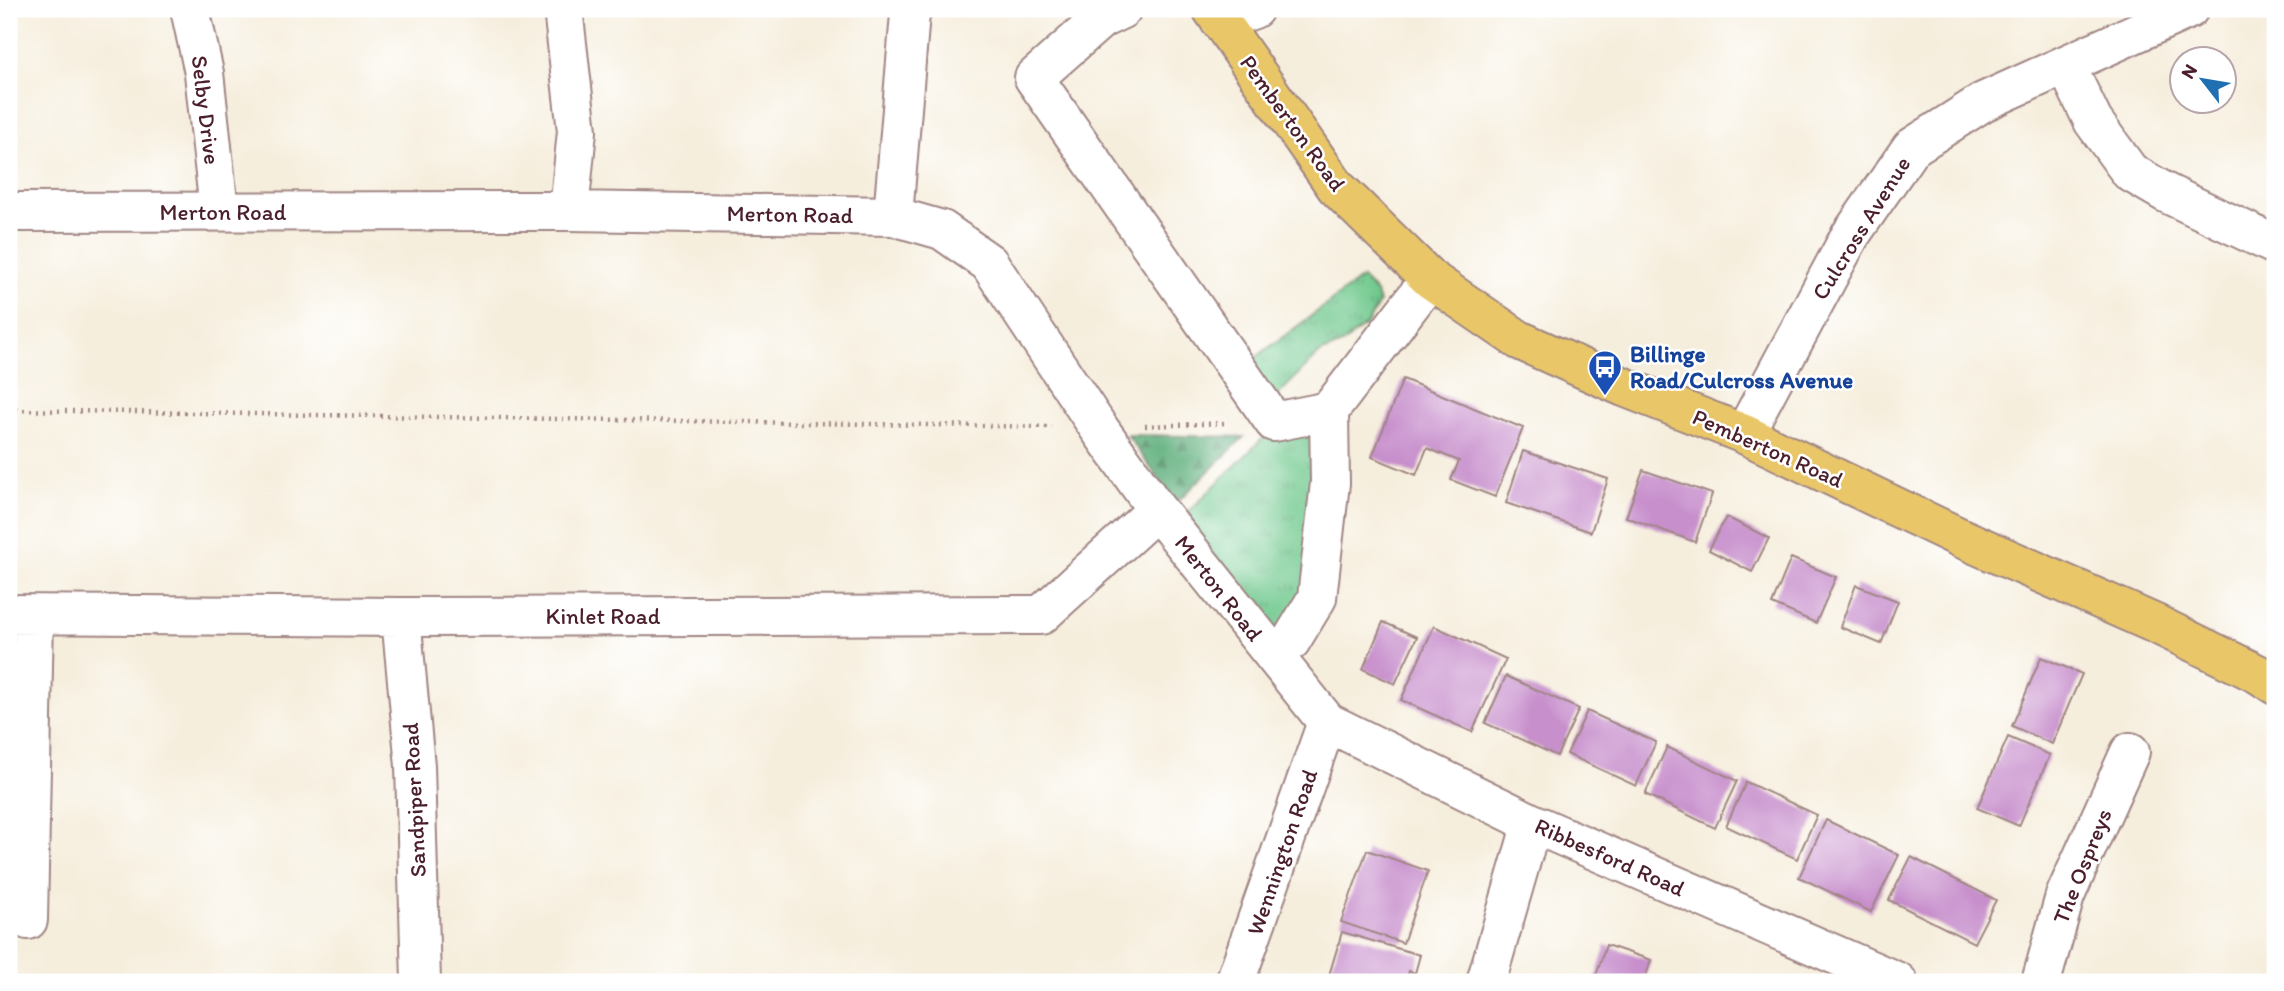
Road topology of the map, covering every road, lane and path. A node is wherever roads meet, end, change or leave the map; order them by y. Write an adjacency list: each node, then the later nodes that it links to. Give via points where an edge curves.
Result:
1 (190, 9): 8 (street, Selby Drive, via 204,73)
2 (563, 9): 9 (street, via 577,131)
3 (913, 9): 11 (street)
4 (1122, 9): 16 (street, via 1101,19 1034,78)
5 (2189, 9): 7 (street, Culcross Avenue)
6 (1229, 13): 13 (main road, Pemberton Road, via 1336,187)
7 (2066, 65): 12 (street, via 2093,121 2130,172); 18 (street, Culcross Avenue, via 1983,102 1911,148 1850,236)
8 (219, 211): 9 (street, Merton Road); 10 (street, Merton Road)
9 (569, 211): 11 (street, Merton Road)
10 (9, 212)
11 (893, 216): 17 (street, Merton Road, via 942,230 989,263)
12 (2275, 244)
13 (1430, 279): 15 (street); 18 (main road, Pemberton Road, via 1519,341)
14 (9, 410): 17 (path)
15 (1329, 411): 16 (street); 22 (street, via 1330,483 1317,598)
16 (1274, 422): 17 (path)
17 (1098, 427): 19 (street, Merton Road)
18 (1744, 434): 23 (main road, Pemberton Road, via 1961,538 2158,625)
19 (1157, 510): 21 (street, Kinlet Road, via 1041,615); 24 (street, Merton Road)
20 (21, 615): 21 (street, Kinlet Road); 27 (street)
21 (401, 617): 28 (street, Sandpiper Road, via 415,766)
22 (1291, 642)
23 (2275, 685)
24 (1327, 722): 26 (street, Ribbesford Road); 29 (street, Wennington Road)
25 (2130, 752): 32 (street, The Ospreys, via 2065,895)
26 (1532, 822): 30 (street); 31 (street, Ribbesford Road)
27 (28, 920)
28 (421, 982)
29 (1236, 982)
30 (1486, 982)
31 (1898, 982)
32 (2041, 982)

